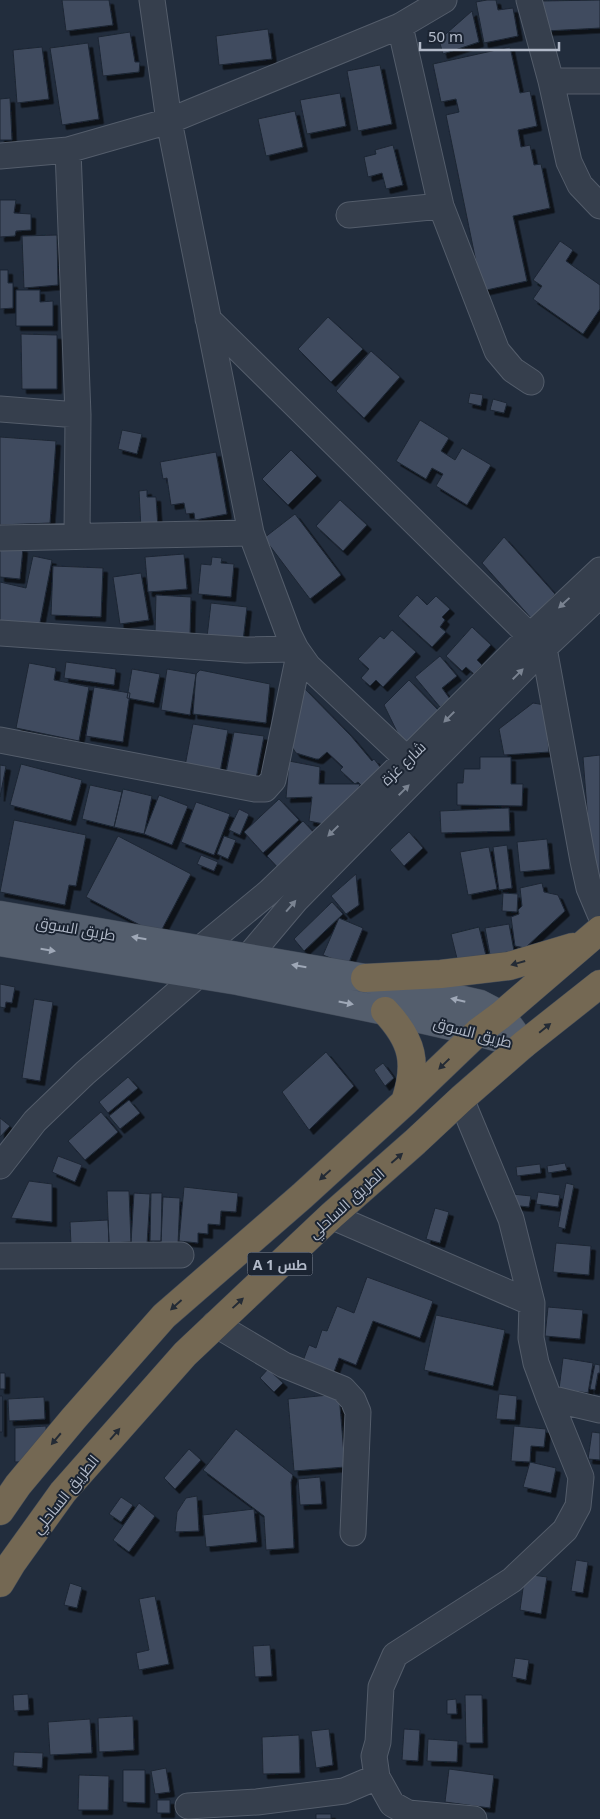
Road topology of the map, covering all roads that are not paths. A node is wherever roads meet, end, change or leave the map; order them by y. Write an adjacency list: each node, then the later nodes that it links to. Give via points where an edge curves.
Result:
1 (152, 0): 7 (street)
2 (444, 0): 4 (street)
3 (529, 0): 6 (street)
4 (400, 26): 7 (street); 10 (street)
5 (600, 81): 6 (street)
6 (551, 82): 11 (street, via 569,162 580,185)
7 (169, 121): 8 (street); 13 (street)
8 (68, 150): 9 (street); 16 (street)
9 (0, 156)
10 (441, 206): 12 (street); 14 (street, via 497,352 513,370)
11 (600, 206)
12 (349, 215)
13 (208, 319): 17 (street); 23 (street)
14 (530, 382)
15 (0, 409): 16 (street)
16 (78, 415): 18 (street)
17 (252, 533): 18 (street); 24 (street)
18 (78, 536): 19 (street)
19 (0, 538)
20 (600, 570): 23 (street, شارع غزة, one-way to 23)
21 (600, 595): 23 (street, شارع غزة)
22 (0, 633): 24 (street)
23 (537, 642): 26 (street, شارع غزة, one-way to 26); 27 (street, via 589,888); 32 (street, شارع غزة, one-way to 23, via 296,900)
24 (298, 652): 25 (street, via 273,780 265,789); 26 (street, via 308,666)
25 (0, 740)
26 (407, 759): 31 (street, شارع غزة, one-way to 31)
27 (600, 914)
28 (0, 915): 31 (main road, طريق السوق, one-way to 28)
29 (591, 937): 33 (highway, one-way to 33, via 509,966); 36 (highway, A 1 طس)
30 (0, 942): 31 (main road, طريق السوق, one-way to 31)
31 (199, 962): 32 (main road, طريق السوق); 41 (street, شارع غزة, via 34,1120)
32 (243, 969): 33 (main road, طريق السوق, one-way to 32); 35 (main road, طريق السوق, one-way to 35)
33 (365, 978): 36 (main road, طريق السوق, one-way to 33, via 480,1004)
34 (600, 984): 38 (highway, الطريق الساحلي / A 1 طس, one-way to 34)
35 (385, 1010): 37 (main road, طريق السوق); 40 (highway, via 399,1025 408,1043 412,1083)
36 (501, 1015): 37 (highway, A 1 طس); 38 (main road, طريق السوق)
37 (478, 1032): 38 (main road, طريق السوق); 40 (highway, A 1 طس, one-way to 40)
38 (523, 1045): 39 (highway, الطريق الساحلي / A 1 طس)
39 (461, 1099): 42 (highway, الطريق الساحلي / A 1 طس, one-way to 39); 45 (street, via 511,1219)
40 (406, 1102): 49 (highway, A 1 طس, one-way to 49, via 164,1316 74,1418)
41 (0, 1166)
42 (331, 1216): 45 (street); 46 (highway, الطريق الساحلي / A 1 طس, one-way to 42)
43 (180, 1255): 44 (street)
44 (0, 1256)
45 (532, 1303): 47 (street, via 531,1338 536,1363)
46 (215, 1324): 50 (street, via 284,1365 343,1389 353,1400 358,1412); 51 (highway, الطريق الساحلي / A 1 طس, one-way to 46, via 64,1492)
47 (550, 1398): 48 (street); 52 (street, via 581,1476 578,1506 565,1530 512,1580 395,1655 381,1687 378,1742 374,1756)
48 (600, 1410)
49 (0, 1511)
50 (353, 1533)
51 (0, 1583)
52 (377, 1777): 53 (street, via 344,1791 257,1802); 54 (street, via 392,1804 408,1813)
53 (188, 1806)
54 (474, 1819)

